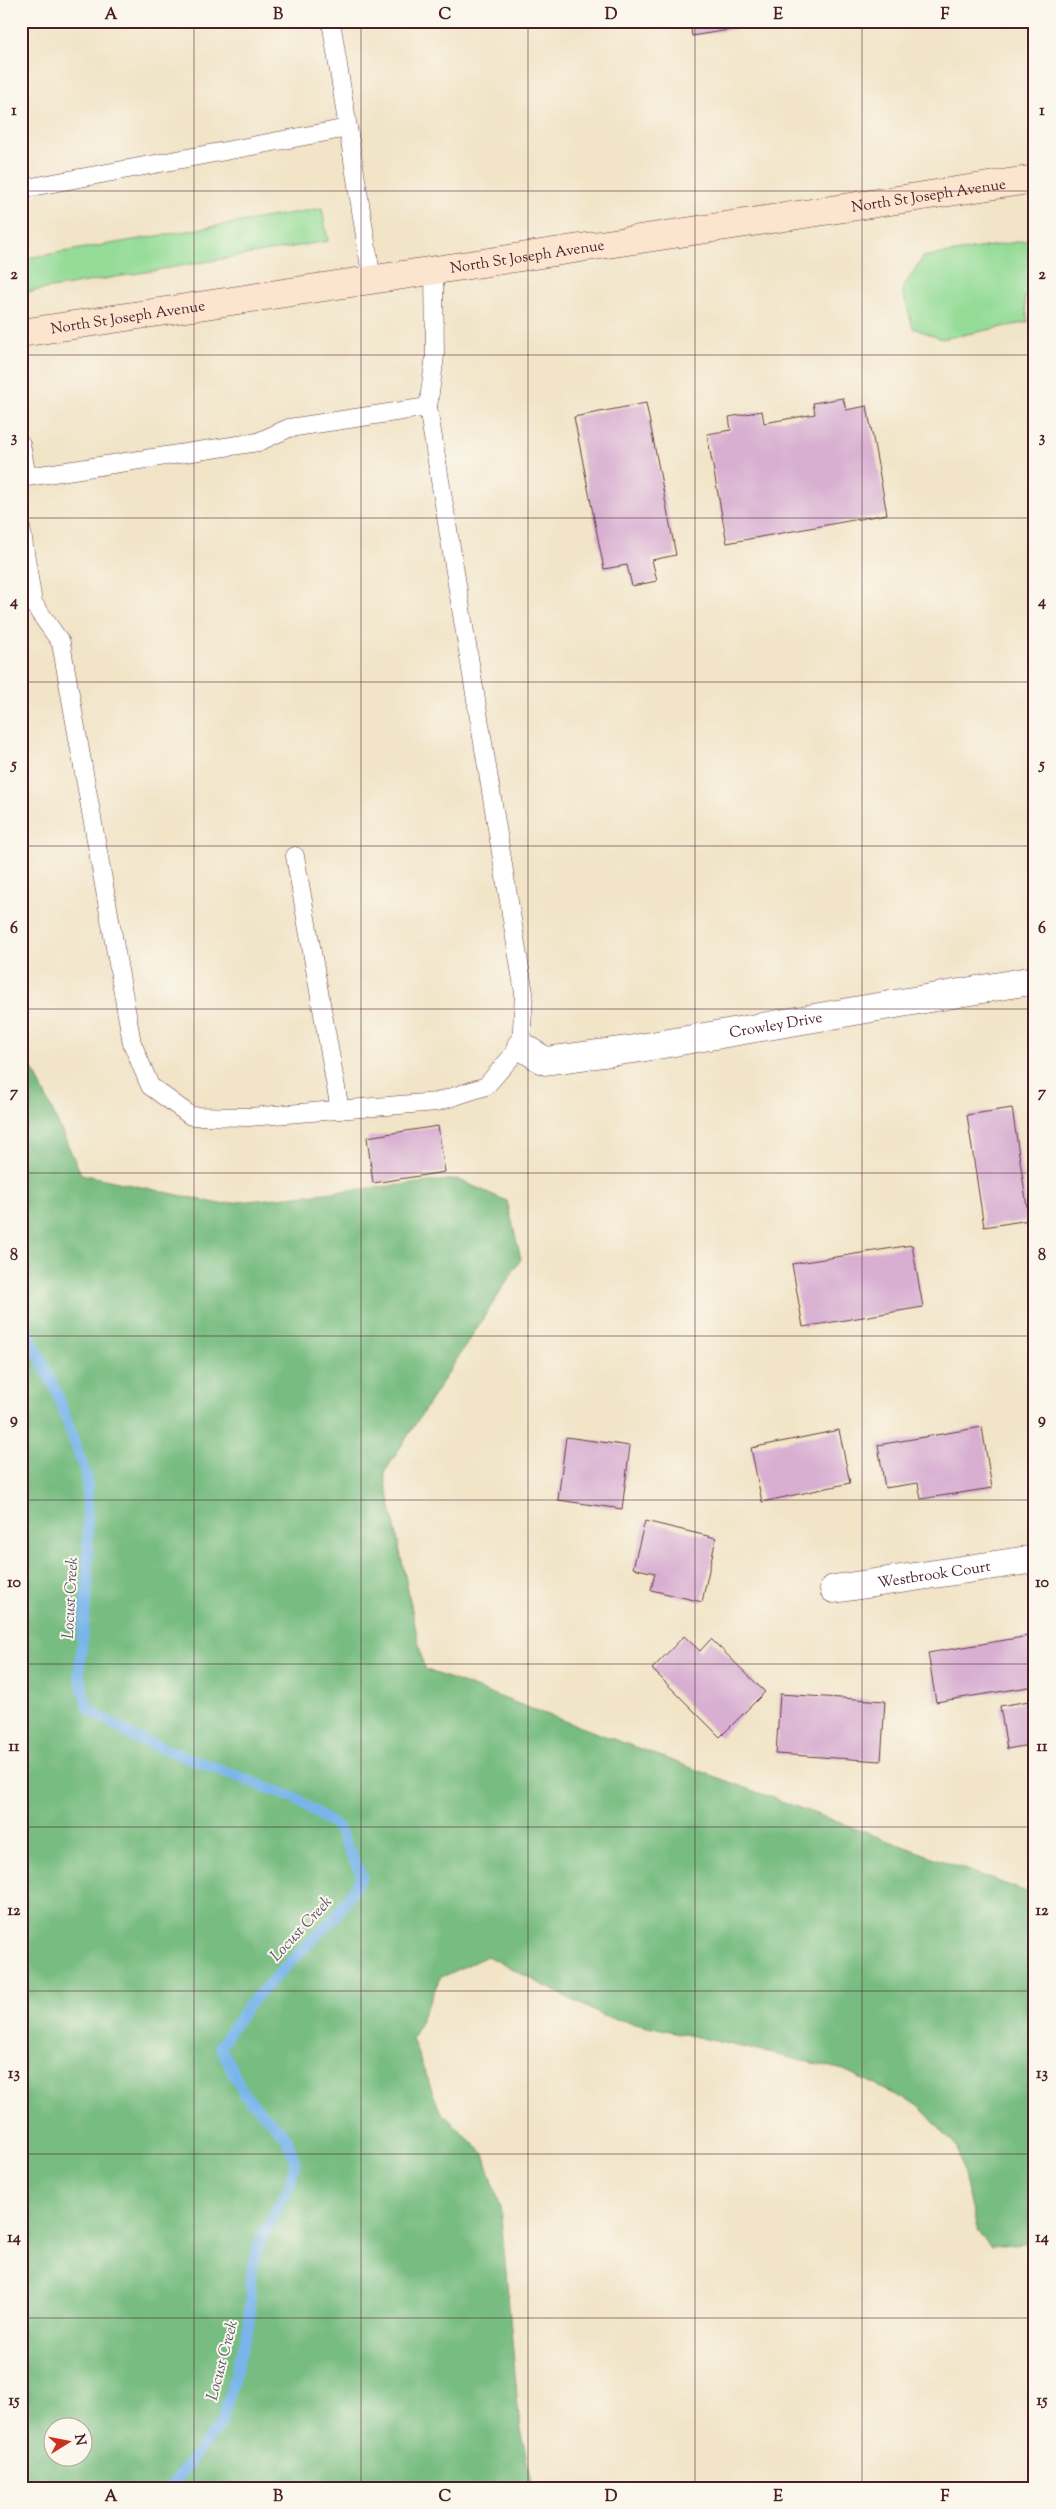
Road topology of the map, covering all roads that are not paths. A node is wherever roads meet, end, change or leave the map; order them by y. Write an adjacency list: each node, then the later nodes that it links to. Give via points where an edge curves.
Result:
1 (331, 21): 2 (lane)
2 (348, 128): 4 (lane); 6 (lane)
3 (1035, 179): 5 (main road, North St Joseph Avenue)
4 (21, 189)
5 (434, 270): 6 (main road, North St Joseph Avenue); 8 (lane, via 435,356)
6 (372, 280): 7 (main road, North St Joseph Avenue)
7 (21, 333)
8 (428, 407): 10 (lane, via 289,428 258,442); 14 (lane, via 524,993)
9 (21, 444): 10 (lane)
10 (24, 483)
11 (21, 527): 15 (lane, via 33,603 61,643 132,1043 150,1086 191,1116 249,1118)
12 (295, 856): 15 (lane)
13 (1035, 980): 14 (street, Crowley Drive, via 634,1049 545,1061)
14 (521, 1046): 15 (lane, via 486,1086 437,1102)
15 (340, 1110)
16 (1035, 1559): 17 (street, Westbrook Court)
17 (834, 1589)

